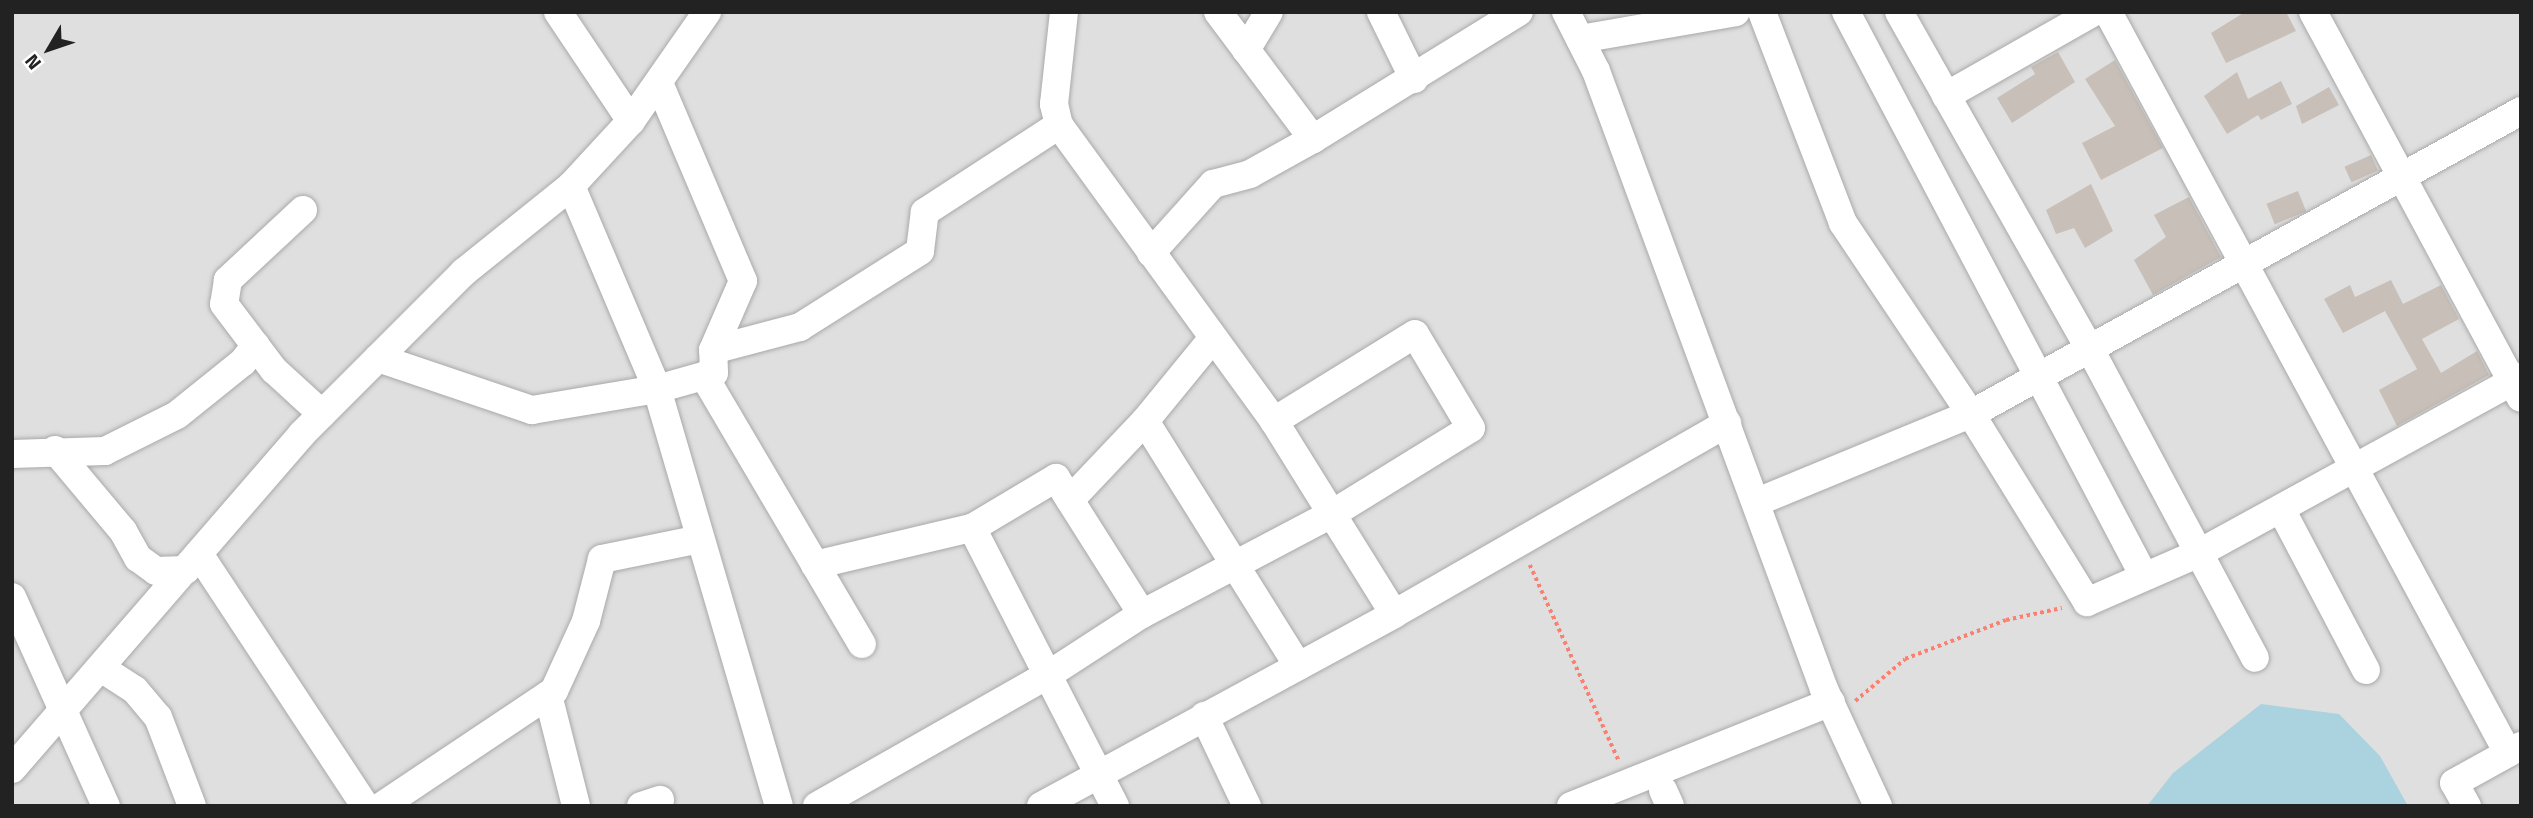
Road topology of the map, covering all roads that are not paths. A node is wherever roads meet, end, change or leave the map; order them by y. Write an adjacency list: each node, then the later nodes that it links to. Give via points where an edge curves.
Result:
1 (558, 12): 22 (street)
2 (707, 12): 19 (street)
3 (1064, 12): 23 (street, via 1054,104)
4 (1218, 12): 17 (street)
5 (1269, 12): 17 (street)
6 (1381, 12): 18 (street)
7 (1519, 12): 18 (street)
8 (1566, 12): 16 (street)
9 (1736, 12): 16 (street)
10 (1762, 12): 39 (street, via 1843,223)
11 (1846, 12): 35 (street)
12 (1899, 12): 20 (street)
13 (2094, 12): 20 (street)
14 (2108, 12): 29 (street)
15 (2313, 12): 25 (street)
16 (1580, 39): 42 (street, via 1596,71)
17 (1246, 50): 24 (street)
18 (1414, 79): 24 (street)
19 (659, 83): 22 (street); 34 (street, via 743,281)
20 (1947, 96): 32 (street)
21 (2521, 111): 25 (street)
22 (631, 121): 26 (street)
23 (1059, 125): 28 (street); 34 (street, via 925,212 920,251 800,327)
24 (1313, 139): 28 (street, via 1250,174 1213,184)
25 (2402, 177): 29 (street); 36 (street)
26 (571, 186): 33 (street, via 464,272); 37 (street)
27 (303, 210): 31 (street, via 228,280 224,304)
28 (1151, 253): 30 (street)
29 (2245, 263): 32 (street); 45 (street)
30 (1212, 339): 40 (street); 41 (street)
31 (256, 345): 38 (street, via 274,370); 43 (street, via 177,415 106,451)
32 (2090, 349): 35 (street); 52 (street)
33 (378, 358): 37 (street, via 532,410); 38 (street)
34 (708, 363): 37 (street); 54 (street)
35 (2036, 378): 39 (street); 56 (street)
36 (2518, 386): 45 (street)
37 (656, 389): 51 (street)
38 (322, 414): 53 (street)
39 (1971, 414): 47 (street); 56 (street, via 2087,602)
40 (1145, 421): 46 (street); 55 (street)
41 (1274, 421): 49 (street); 49 (street, via 1415,334 1471,428)
42 (1727, 423): 47 (street); 59 (street)
43 (55, 450): 44 (street); 53 (street, via 123,531 138,558 156,571)
44 (12, 454)
45 (2355, 469): 48 (street); 70 (street)
46 (1070, 500): 50 (street, via 1056,478); 58 (street)
47 (1757, 502): 67 (street)
48 (2281, 509): 52 (street); 64 (street)
49 (1332, 514): 55 (street); 59 (street)
50 (972, 528): 54 (street); 65 (street)
51 (700, 539): 66 (street, via 602,559 586,621); 78 (street)
52 (2199, 553): 56 (street); 61 (street)
53 (192, 562): 63 (street); 75 (street)
54 (816, 565): 60 (street)
55 (1236, 566): 58 (street); 62 (street)
56 (2144, 576)
57 (12, 597): 68 (street)
58 (1142, 614): 65 (street)
59 (1394, 614): 62 (street)
60 (862, 644)
61 (2255, 658)
62 (1298, 666): 69 (street)
63 (102, 668): 68 (street); 74 (street, via 135,690 158,717)
64 (2366, 670)
65 (1048, 675): 72 (street); 79 (street)
66 (548, 695): 76 (street); 77 (street)
67 (1834, 709): 83 (street); 84 (street)
68 (63, 713): 71 (street); 73 (street)
69 (1204, 716): 72 (street); 82 (street)
70 (2514, 750): 85 (street, via 2454,783)
71 (12, 769)
72 (1098, 773): 80 (street); 81 (street)
73 (106, 806)
74 (192, 806)
75 (365, 806)
76 (382, 806)
77 (576, 806)
78 (779, 806)
79 (817, 806)
80 (1041, 806)
81 (1115, 806)
82 (1247, 806)
83 (1571, 806)
84 (1878, 806)
85 (2467, 806)

